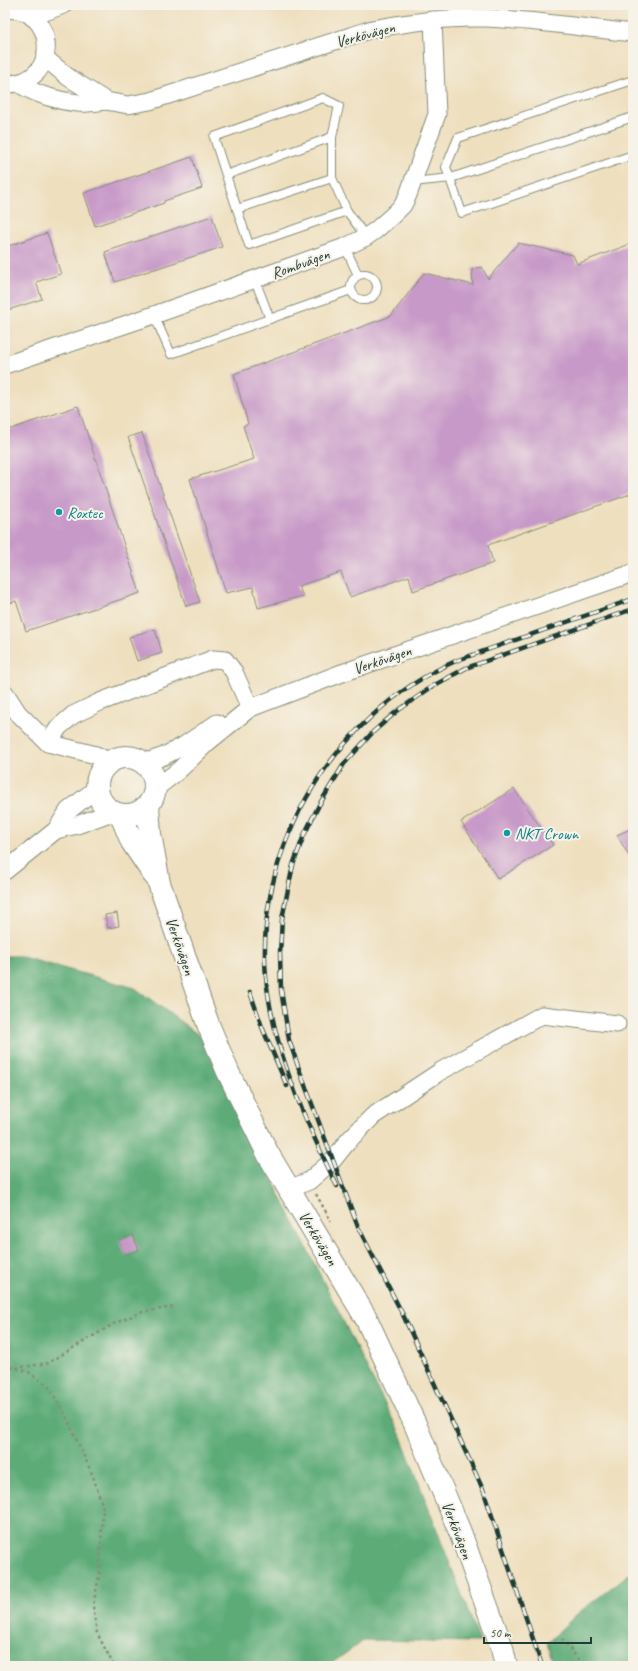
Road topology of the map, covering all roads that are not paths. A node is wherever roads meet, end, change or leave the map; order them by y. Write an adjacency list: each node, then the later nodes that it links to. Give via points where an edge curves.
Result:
1 (63, 5): 3 (street)
2 (5, 10): 3 (street, via 21,11)
3 (32, 17): 6 (street, via 44,32 47,45)
4 (433, 20): 5 (street, Verkövägen, via 485,18); 9 (street, Verkövägen, via 372,29 150,101 128,105); 16 (street, Rombvägen, via 437,114)
5 (633, 33)
6 (45, 58): 8 (street, via 35,74); 9 (street, Verkövägen)
7 (633, 80): 15 (lane, via 458,138 446,167)
8 (11, 84): 9 (street, Verkövägen, via 78,103)
9 (106, 102)
10 (633, 117): 15 (lane)
11 (332, 137): 13 (lane); 13 (lane, via 339,106 323,98 214,136); 14 (lane)
12 (633, 156): 15 (lane, via 462,212)
13 (226, 175): 17 (lane)
14 (332, 178): 17 (lane); 18 (lane)
15 (451, 178): 16 (lane)
16 (412, 182): 19 (street, Rombvägen, via 403,205)
17 (237, 209): 18 (lane, via 249,245)
18 (347, 211): 19 (lane)
19 (366, 237): 20 (street, Rombvägen)
20 (345, 247): 21 (lane); 22 (street, Rombvägen)
21 (358, 275): 23 (lane, via 352,281); 23 (lane, via 367,273 375,279 376,293 361,300)
22 (255, 280): 24 (street, Rombvägen); 25 (lane)
23 (351, 290): 25 (lane)
24 (154, 315): 25 (lane, via 171,354); 26 (street, Rombvägen)
25 (270, 319)
26 (5, 365)
27 (633, 573): 29 (street, Verkövägen, via 342,673)
28 (5, 693): 30 (street, via 18,713)
29 (250, 708): 30 (street, via 234,672 225,660 214,659 100,702 73,715 59,727); 32 (street, via 215,723 183,746); 34 (street, Verkövägen, via 208,742)
30 (48, 743): 31 (street)
31 (110, 762): 32 (main road, via 127,757); 33 (main road, via 100,773)
32 (144, 763): 34 (main road, Verkövägen, via 153,774)
33 (97, 788): 35 (main road, via 101,802); 36 (street, Verkövägen, via 68,811)
34 (152, 797): 35 (main road, Verkövägen, via 136,814); 38 (main road, Verkövägen, via 150,834)
35 (116, 814): 36 (street, Verkövägen); 38 (main road)
36 (56, 830): 37 (street, Verkövägen)
37 (5, 870)
38 (159, 883): 40 (main road, Verkövägen, via 208,1024 228,1072 268,1154)
39 (617, 1024): 40 (street, via 542,1015 441,1071 373,1116 309,1181)
40 (289, 1189): 41 (main road, Verkövägen, via 366,1318 415,1424 460,1532 502,1648)
41 (506, 1666)

